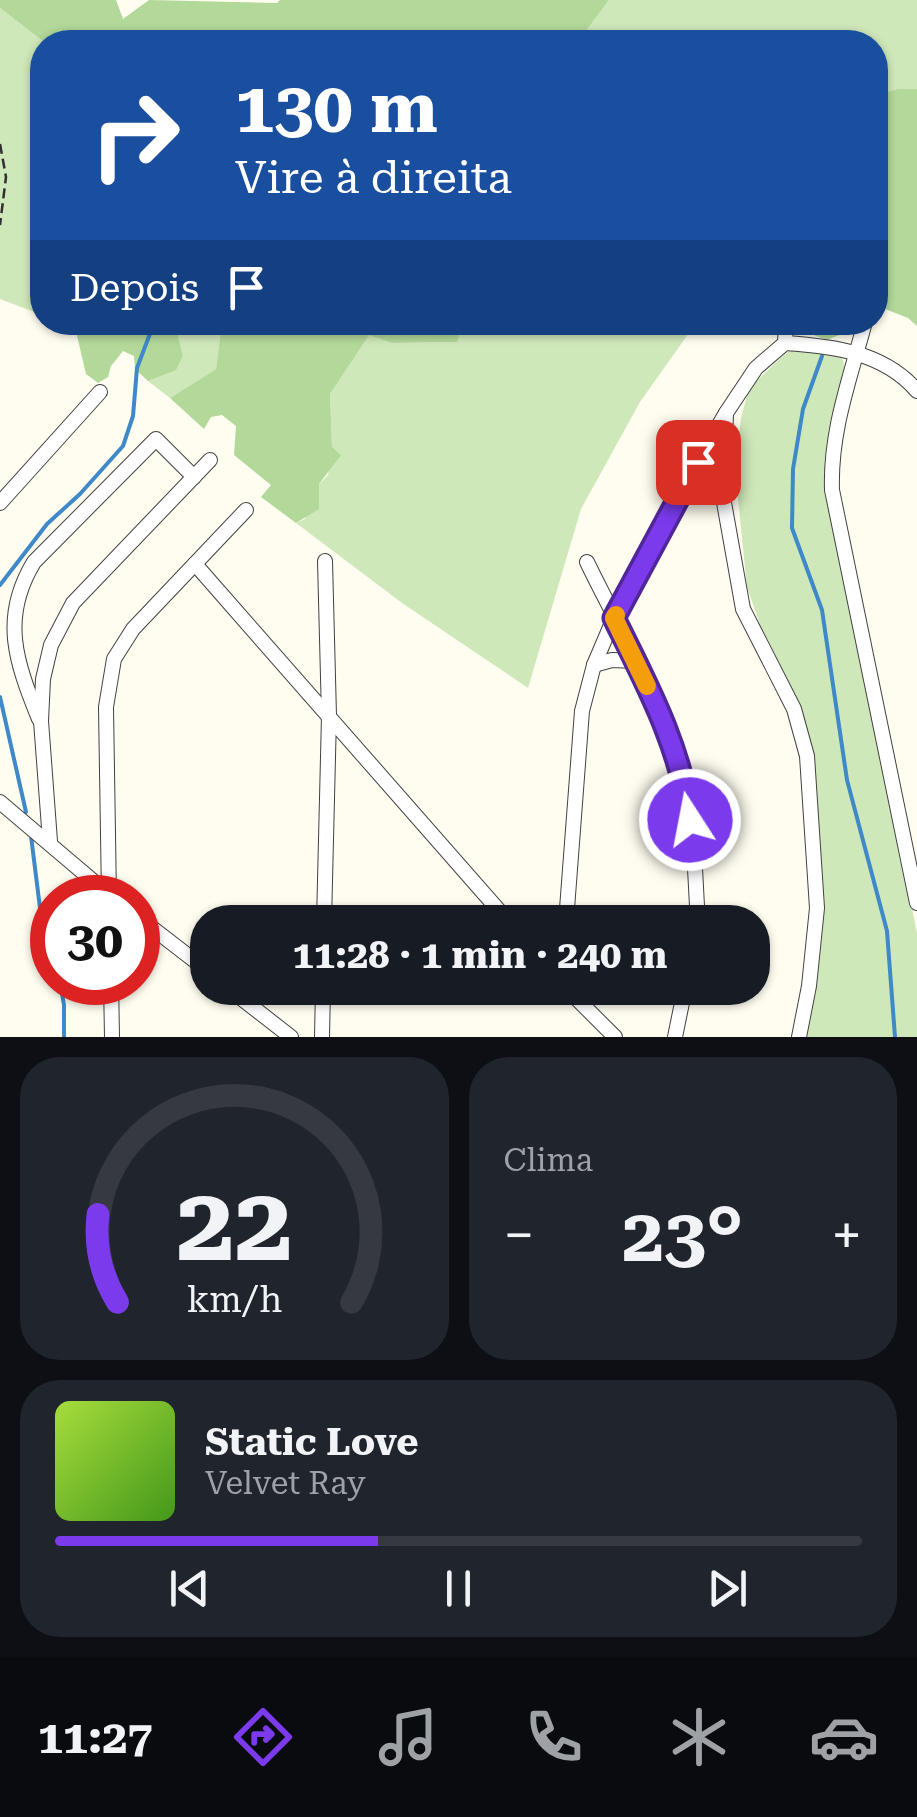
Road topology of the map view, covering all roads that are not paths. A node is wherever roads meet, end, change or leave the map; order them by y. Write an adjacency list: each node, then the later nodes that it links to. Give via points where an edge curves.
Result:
1 (785, 335): 3 (street)
2 (862, 335): 4 (street)
3 (784, 343): 4 (street); 7 (street, via 756,368)
4 (857, 352): 5 (street); 26 (street, via 837,419 832,490)
5 (917, 391)
6 (100, 392): 12 (street)
7 (726, 413): 10 (street); 11 (street)
8 (210, 460): 9 (street)
9 (194, 477): 21 (street, via 73,603 52,645); 21 (street, via 156,439 20,580 10,628)
10 (683, 486): 11 (street); 17 (street)
11 (724, 497): 45 (street, via 743,609 794,710 807,756 817,908)
12 (0, 502)
13 (246, 510): 16 (street)
14 (326, 561): 20 (street)
15 (587, 562): 17 (street)
16 (195, 564): 20 (street); 25 (street, via 114,659 106,707)
17 (614, 618): 18 (street); 19 (street)
18 (635, 661): 19 (street); 30 (street, via 686,790)
19 (594, 666): 29 (street, via 582,711)
20 (329, 716): 27 (street); 28 (street)
21 (41, 722): 23 (street)
22 (0, 802): 23 (street)
23 (50, 841): 24 (street)
24 (86, 875)
25 (110, 875)
26 (917, 903)
27 (324, 905)
28 (494, 905)
29 (567, 905)
30 (697, 905)
31 (160, 934): 32 (street)
32 (190, 958)
33 (111, 1005): 39 (street)
34 (250, 1005): 40 (street)
35 (323, 1005): 41 (street)
36 (584, 1005): 38 (street)
37 (682, 1005): 44 (street)
38 (603, 1022): 42 (street); 43 (street)
39 (112, 1037)
40 (292, 1037)
41 (322, 1037)
42 (598, 1037)
43 (616, 1037)
44 (675, 1037)
45 (799, 1037)

